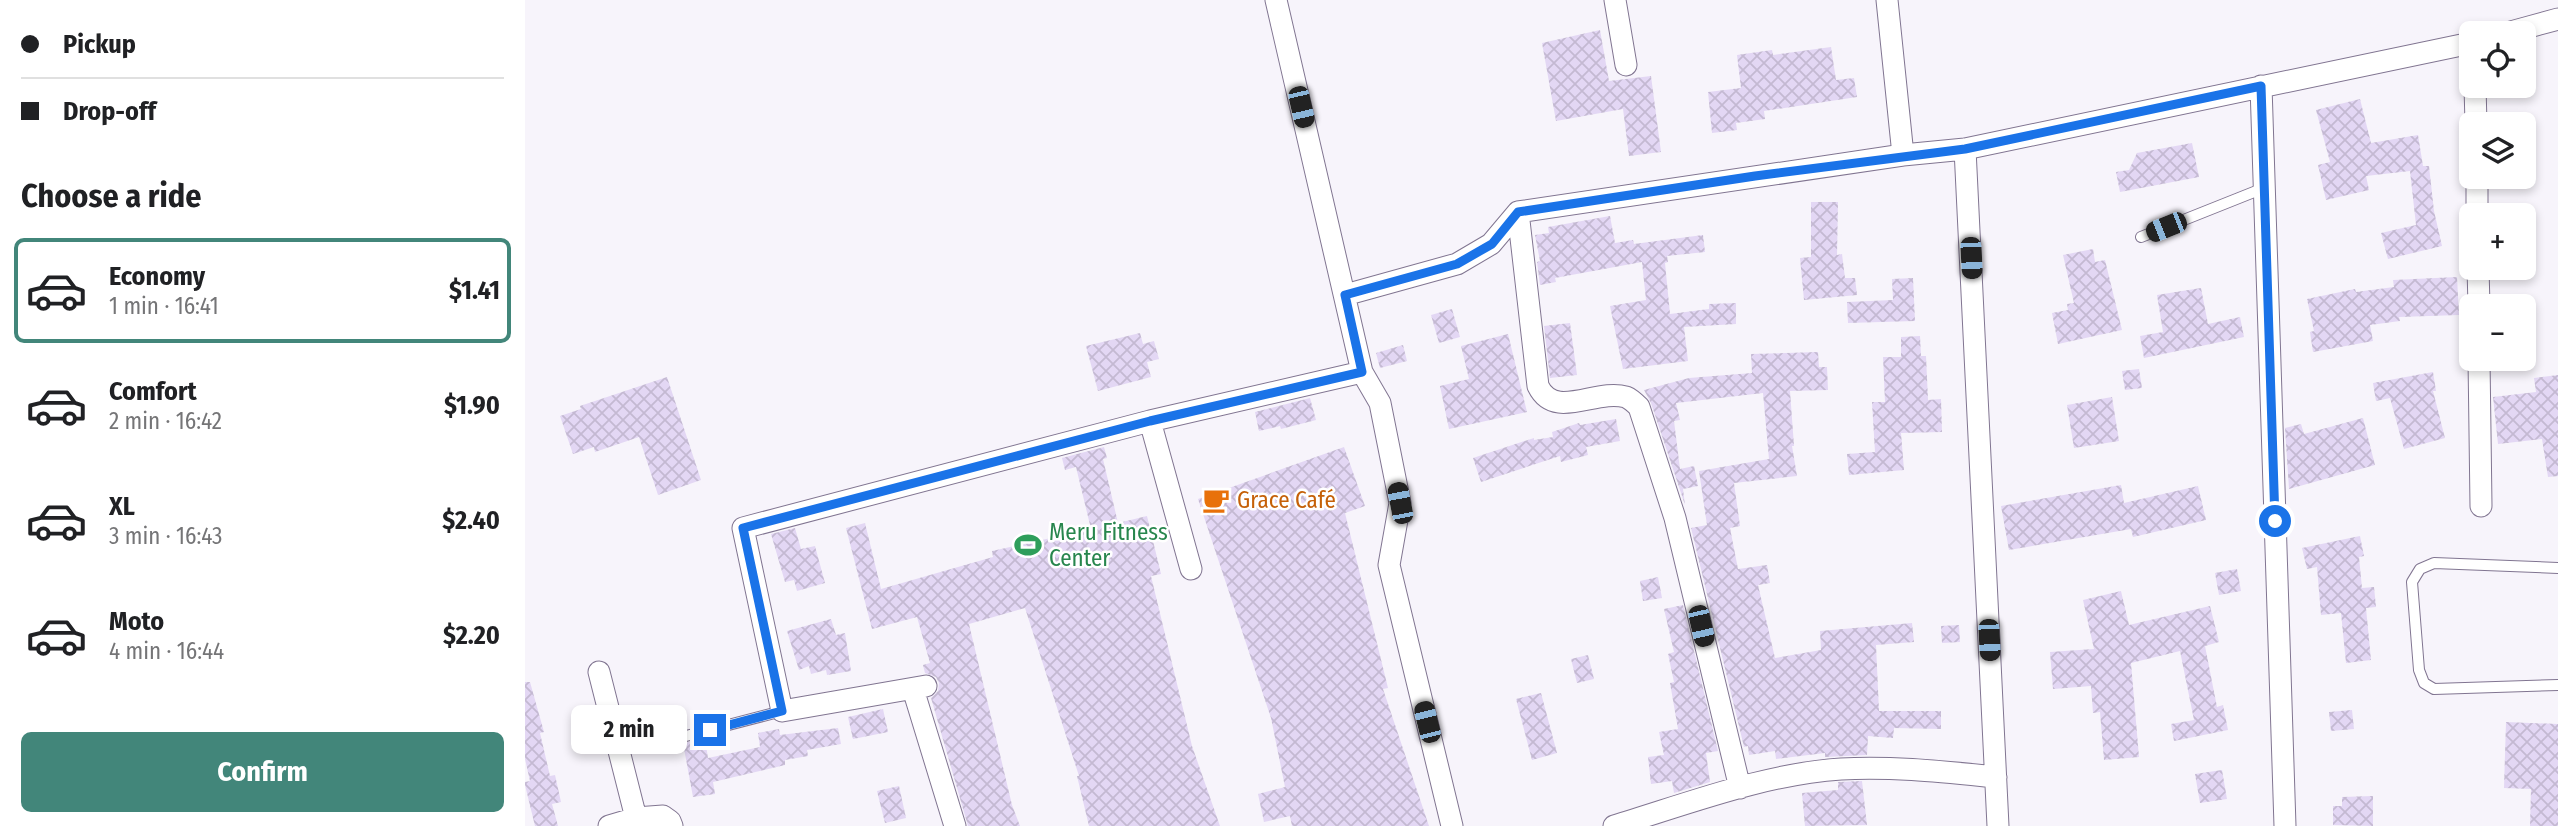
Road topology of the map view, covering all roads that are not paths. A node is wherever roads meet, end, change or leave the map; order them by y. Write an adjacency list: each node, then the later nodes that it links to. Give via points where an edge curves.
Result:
1 (1276, 0): 14 (street)
2 (1615, 0): 7 (street)
3 (1887, 0): 10 (street)
4 (2558, 19): 5 (street)
5 (2536, 25)
6 (2459, 45): 8 (street)
7 (1626, 65)
8 (2261, 86): 9 (street); 11 (street)
9 (1965, 149): 10 (street); 25 (street)
10 (1903, 155): 12 (street)
11 (2264, 188): 13 (lane); 34 (street)
12 (1518, 212): 14 (street, via 1492,244 1457,264); 26 (street, via 1538,386 1543,398 1555,404 1614,395 1628,397 1639,407 1675,518)
13 (2141, 237)
14 (1345, 295): 16 (street)
15 (2479, 371): 18 (street)
16 (1362, 372): 17 (street); 31 (street, via 1380,403 1400,503 1389,565)
17 (1150, 421): 20 (street); 23 (street, via 743,528)
18 (2481, 506)
19 (2558, 568): 22 (lane, via 2434,563 2420,569 2412,582 2424,683 2434,689)
20 (1191, 569)
21 (599, 672): 27 (street)
22 (2558, 685)
23 (782, 711): 24 (lane); 30 (street, via 920,688)
24 (686, 736)
25 (1996, 777): 26 (street, via 1842,769); 33 (street)
26 (1740, 788): 32 (street)
27 (636, 818): 28 (street); 29 (street, via 663,816)
28 (609, 826)
29 (672, 826)
30 (955, 826)
31 (1452, 826)
32 (1614, 826)
33 (1999, 826)
34 (2285, 826)

